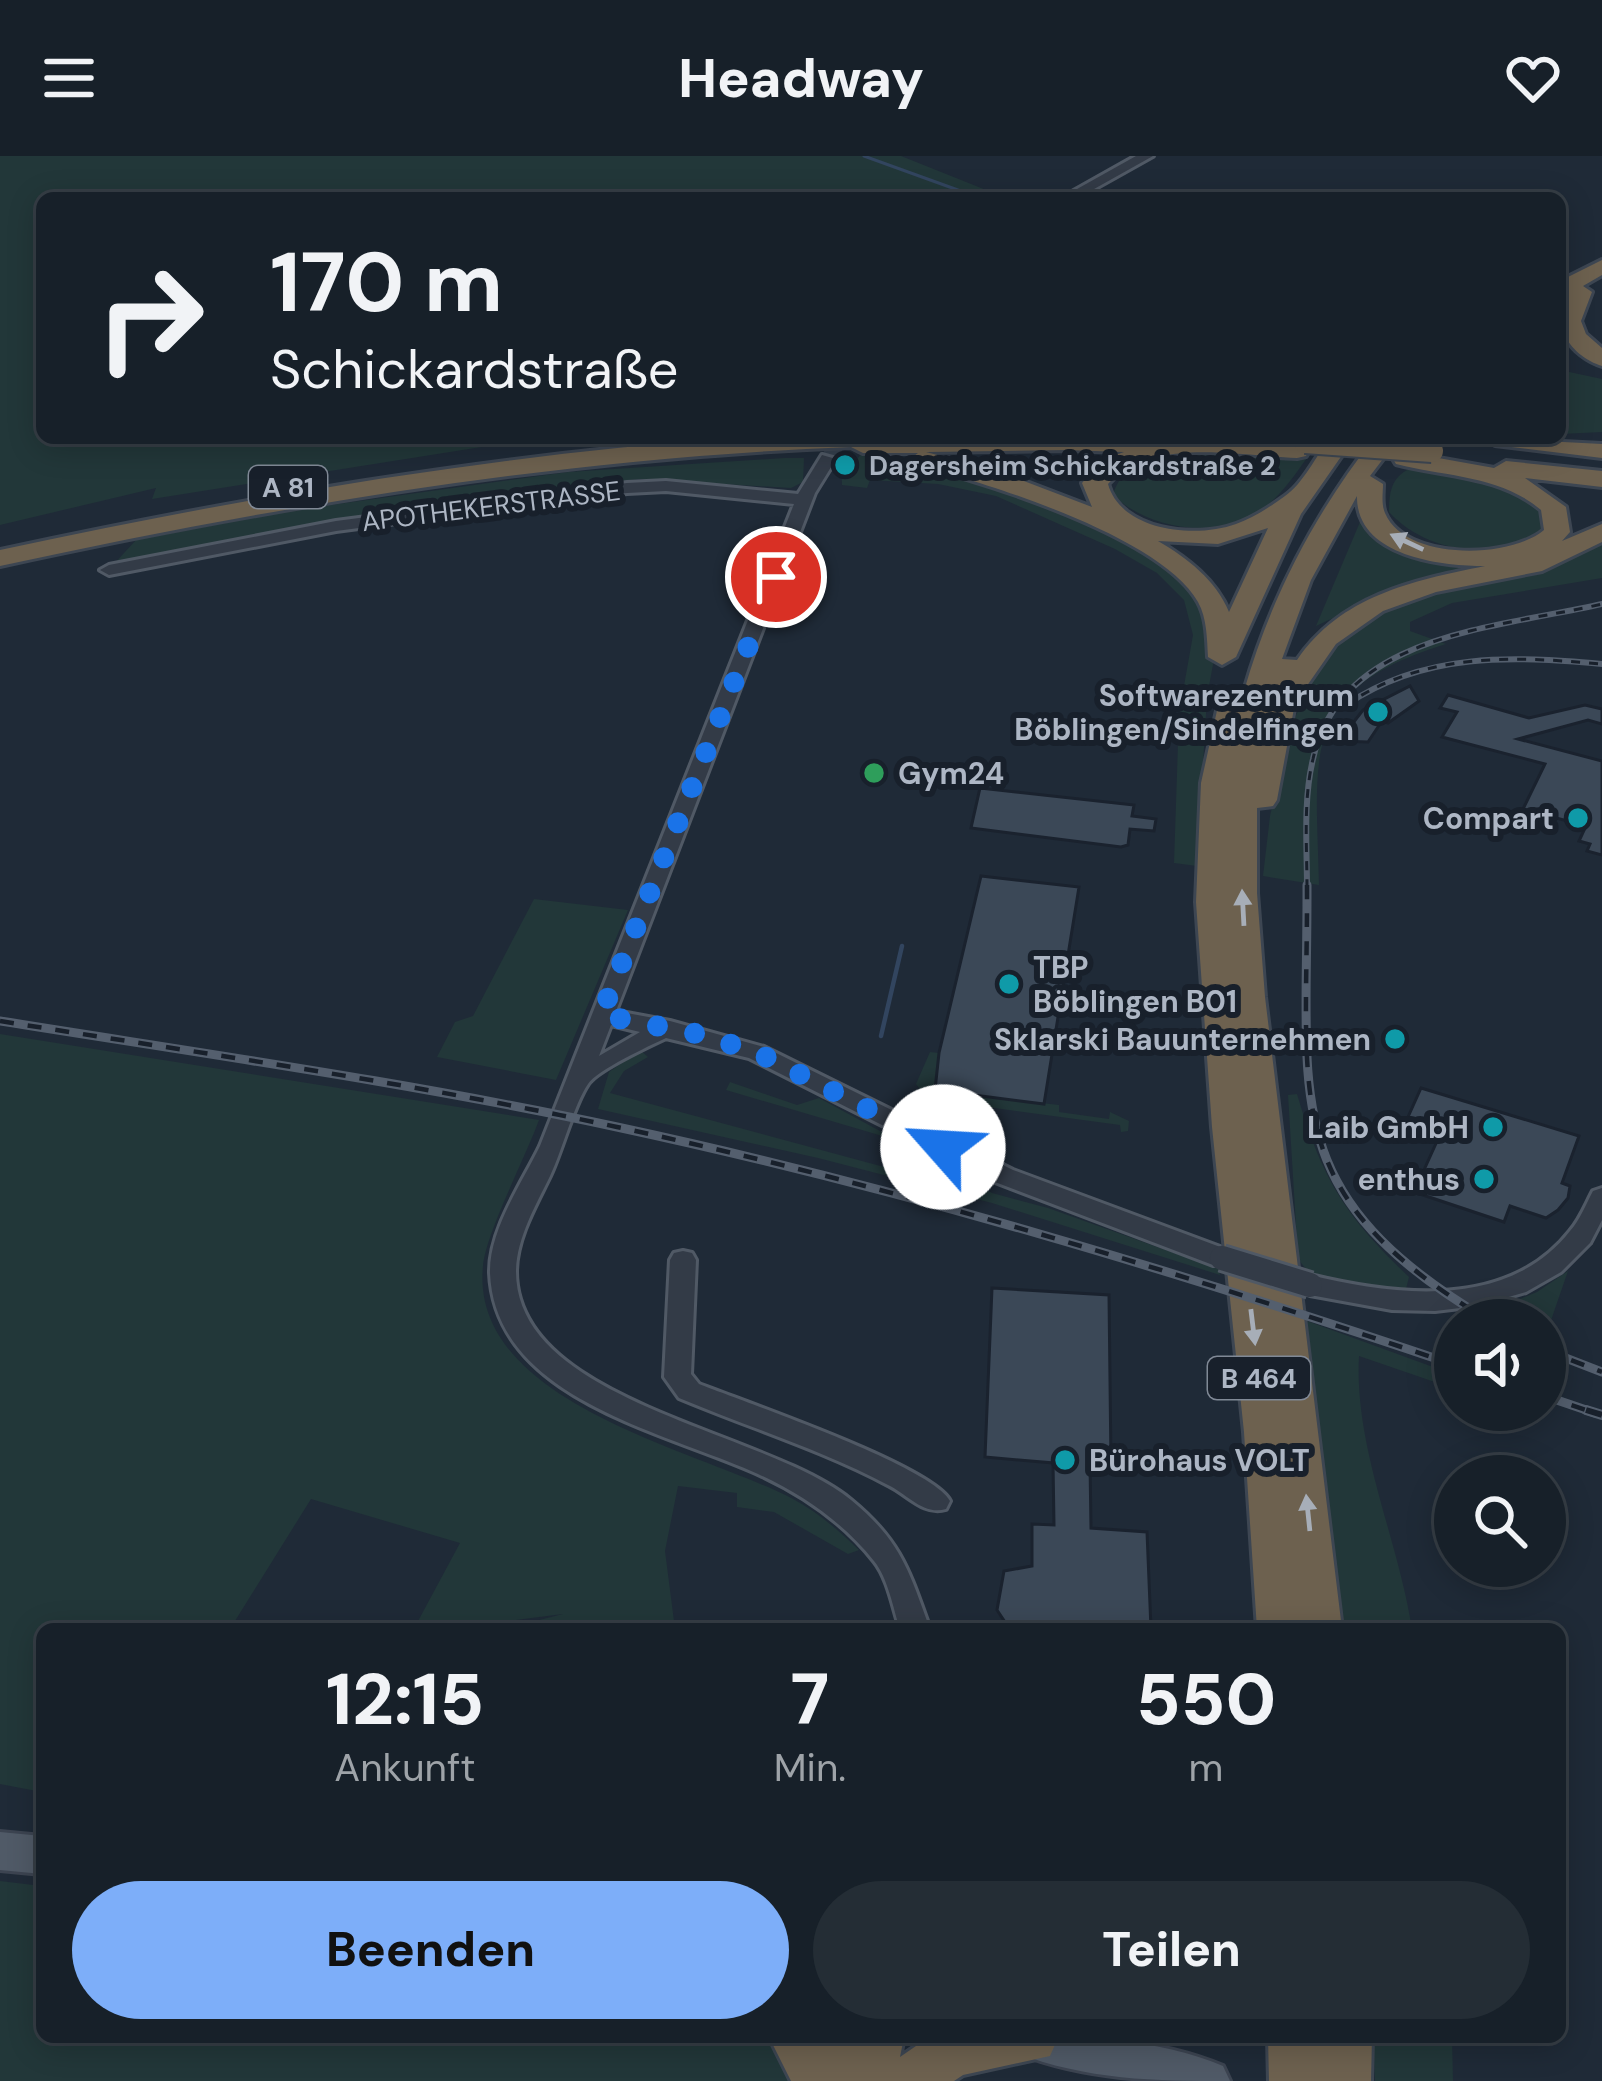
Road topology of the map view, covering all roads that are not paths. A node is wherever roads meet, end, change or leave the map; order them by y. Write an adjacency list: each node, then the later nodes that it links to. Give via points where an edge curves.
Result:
1 (1146, 156): 2 (street)
2 (1079, 192)
3 (1602, 241): 5 (highway)
4 (1602, 252): 7 (highway)
5 (1566, 261)
6 (1602, 266): 8 (highway)
7 (1566, 272)
8 (1576, 291): 9 (highway, via 1568,325)
9 (1602, 359)
10 (1566, 366): 11 (highway)
11 (1602, 375)
12 (1602, 439): 13 (highway)
13 (1566, 441)
14 (588, 444): 23 (highway)
15 (599, 444): 23 (highway, A 81)
16 (762, 444): 30 (highway, A 81)
17 (961, 444): 26 (highway)
18 (1207, 444): 34 (highway, via 1118,461 1097,478 1097,499 1130,525 1194,537 1244,530)
19 (1244, 444): 24 (highway)
20 (1338, 444): 34 (highway, B 464)
21 (1359, 444): 42 (highway, B 464, via 1298,531 1260,613 1222,742)
22 (1548, 444): 27 (highway)
23 (579, 446): 37 (highway, A 81, via 275,489)
24 (1301, 446): 25 (highway); 25 (highway, bridge)
25 (1411, 450): 29 (highway); 31 (highway); 32 (highway); 33 (highway, B 464); 33 (highway, one-way to 33, via 1529,488 1553,507 1557,532 1516,556 1437,554 1379,525 1370,512); 42 (highway, B 464, via 1331,515 1282,616)
26 (795, 451): 30 (highway); 40 (highway, via 960,466 1139,542 1207,592)
27 (1602, 451)
28 (828, 459): 35 (street)
29 (1602, 460)
30 (494, 468): 38 (highway, A 81, via 246,507)
31 (1602, 470)
32 (1602, 479)
33 (1370, 484): 41 (highway, B 464, via 1310,598)
34 (1298, 499): 40 (highway, B 464)
35 (805, 500): 39 (street, APOTHEKERSTRASSE, via 627,488 336,526); 43 (street)
36 (1602, 532): 41 (highway, via 1533,565 1373,605 1327,638)
37 (0, 545)
38 (0, 558)
39 (109, 570)
40 (1222, 657): 42 (highway, B 464, via 1206,746)
41 (1283, 700): 42 (highway, B 464, via 1257,831)
42 (1228, 837): 50 (highway, B 464, one-way to 50, via 1216,985); 51 (highway, B 464, one-way to 42)
43 (601, 1015): 44 (street); 45 (street)
44 (670, 1028): 45 (street); 46 (street, bridge, via 756,1052 1004,1176 1222,1258 1397,1304 1473,1298 1518,1282 1584,1235)
45 (577, 1077): 49 (street, via 507,1250 505,1297 514,1323 544,1361 594,1394 832,1498 898,1570)
46 (1602, 1197)
47 (683, 1260): 48 (street, via 677,1377 689,1391 899,1477)
48 (936, 1501)
49 (913, 1623)
50 (1279, 1623)
51 (1319, 1623)
52 (0, 1851): 53 (main road)
53 (36, 1855)
54 (798, 2043): 60 (highway)
55 (835, 2043): 61 (highway)
56 (877, 2043): 62 (highway)
57 (998, 2043): 63 (highway, via 953,2051)
58 (1055, 2043): 64 (main road)
59 (1346, 2043): 65 (highway)
60 (819, 2081)
61 (829, 2081)
62 (868, 2081)
63 (909, 2081)
64 (1207, 2081)
65 (1345, 2081)

